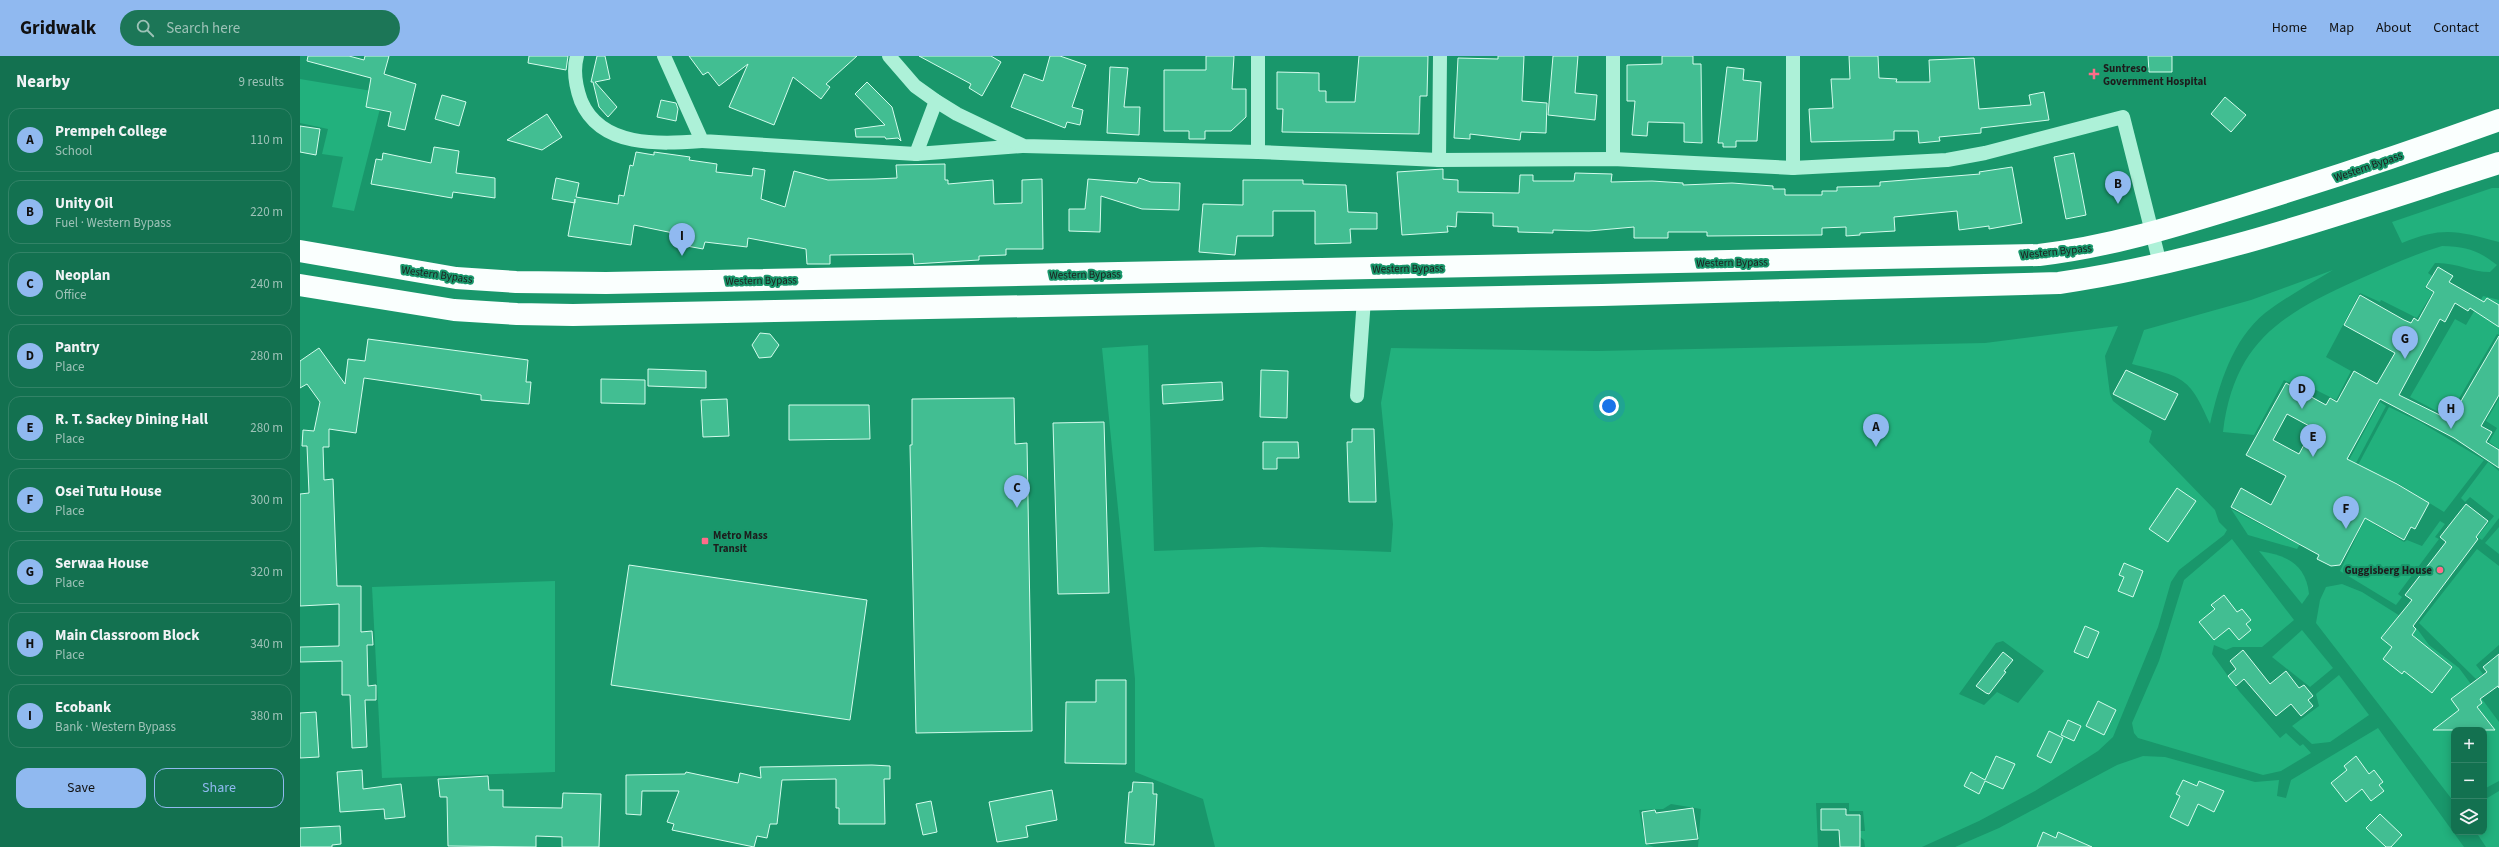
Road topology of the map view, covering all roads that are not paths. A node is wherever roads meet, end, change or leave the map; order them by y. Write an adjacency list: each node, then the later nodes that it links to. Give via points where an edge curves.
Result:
1 (576, 56): 10 (street, via 574,64 577,91 586,111 602,128 626,139 665,144)
2 (664, 56): 10 (street)
3 (889, 56): 8 (street, via 915,86)
4 (1258, 56): 12 (street)
5 (1440, 56): 15 (street)
6 (1613, 56): 14 (street)
7 (1793, 56): 17 (street)
8 (936, 101): 11 (street, via 957,114); 13 (street)
9 (2499, 120): 18 (highway, Western Bypass, via 2344,175)
10 (702, 140): 13 (street)
11 (1024, 146): 12 (street); 13 (street)
12 (1258, 152): 15 (street)
13 (916, 154)
14 (1613, 159): 15 (street); 17 (street)
15 (1439, 160)
16 (2499, 163): 20 (highway, via 2247,243)
17 (1793, 168): 18 (street, via 1947,160 1985,154 2123,117)
18 (2152, 234): 20 (street); 21 (highway, Western Bypass, via 2081,250 2039,255)
19 (300, 251): 21 (highway, Western Bypass, via 456,278)
20 (2160, 264): 23 (highway, via 2060,283)
21 (536, 282): 24 (highway)
22 (300, 285): 24 (highway, via 454,310)
23 (1364, 298): 24 (highway); 25 (street)
24 (542, 314)
25 (1357, 396)

